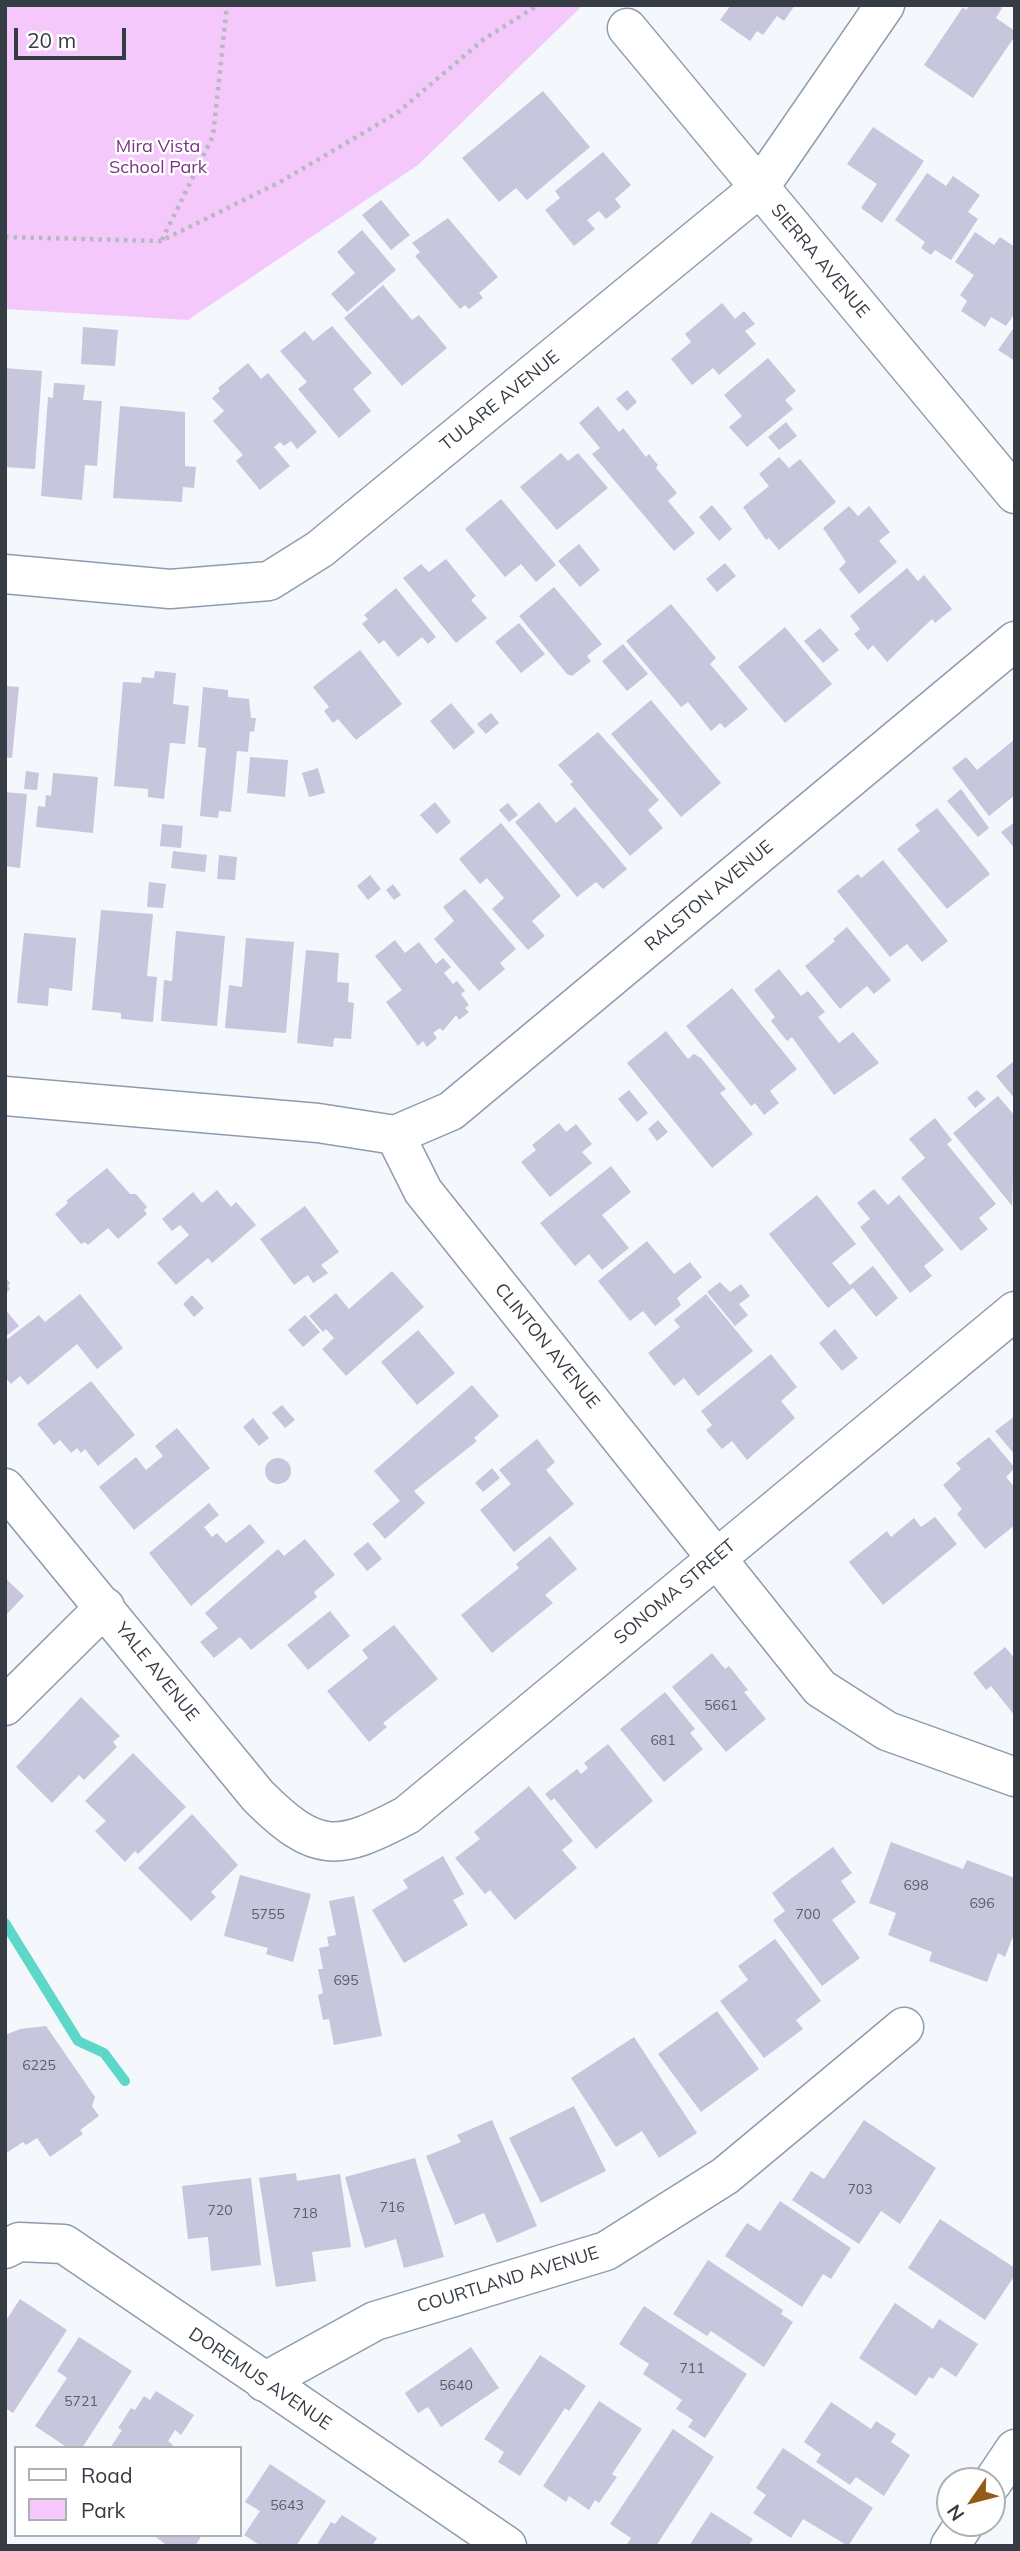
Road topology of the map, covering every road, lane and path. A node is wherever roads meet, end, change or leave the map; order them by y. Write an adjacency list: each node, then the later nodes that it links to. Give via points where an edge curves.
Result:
1 (227, 5): 7 (path, via 213,136)
2 (538, 5): 7 (path, via 484,39 397,113 279,182)
3 (885, 5): 5 (street, TULARE AVENUE)
4 (627, 28): 5 (street, SIERRA AVENUE)
5 (759, 188): 8 (street, SIERRA AVENUE); 9 (street, TULARE AVENUE, via 320,549 269,581 170,589)
6 (5, 237): 7 (path)
7 (161, 241)
8 (1015, 494)
9 (5, 574)
10 (1015, 641): 12 (street, RALSTON AVENUE, via 451,1111)
11 (5, 1096): 12 (street, via 318,1123)
12 (395, 1135): 15 (street, CLINTON AVENUE, via 423,1191)
13 (1015, 1311): 15 (street, SONOMA STREET)
14 (5, 1488): 16 (street, YALE AVENUE)
15 (717, 1557): 18 (street, CLINTON AVENUE, via 820,1688 887,1731); 19 (street, SONOMA STREET, via 407,1815 364,1838)
16 (105, 1607): 17 (street); 19 (street, YALE AVENUE, via 258,1796 288,1826)
17 (5, 1706)
18 (1015, 1777)
19 (320, 1842)
20 (904, 2026): 22 (street, COURTLAND AVENUE, via 724,2176 606,2251 375,2321)
21 (5, 2249): 22 (street, DOREMUS AVENUE, via 19,2242 64,2244)
22 (264, 2382): 25 (street, DOREMUS AVENUE)
23 (1015, 2449): 24 (street)
24 (1003, 2467)
25 (507, 2546)

